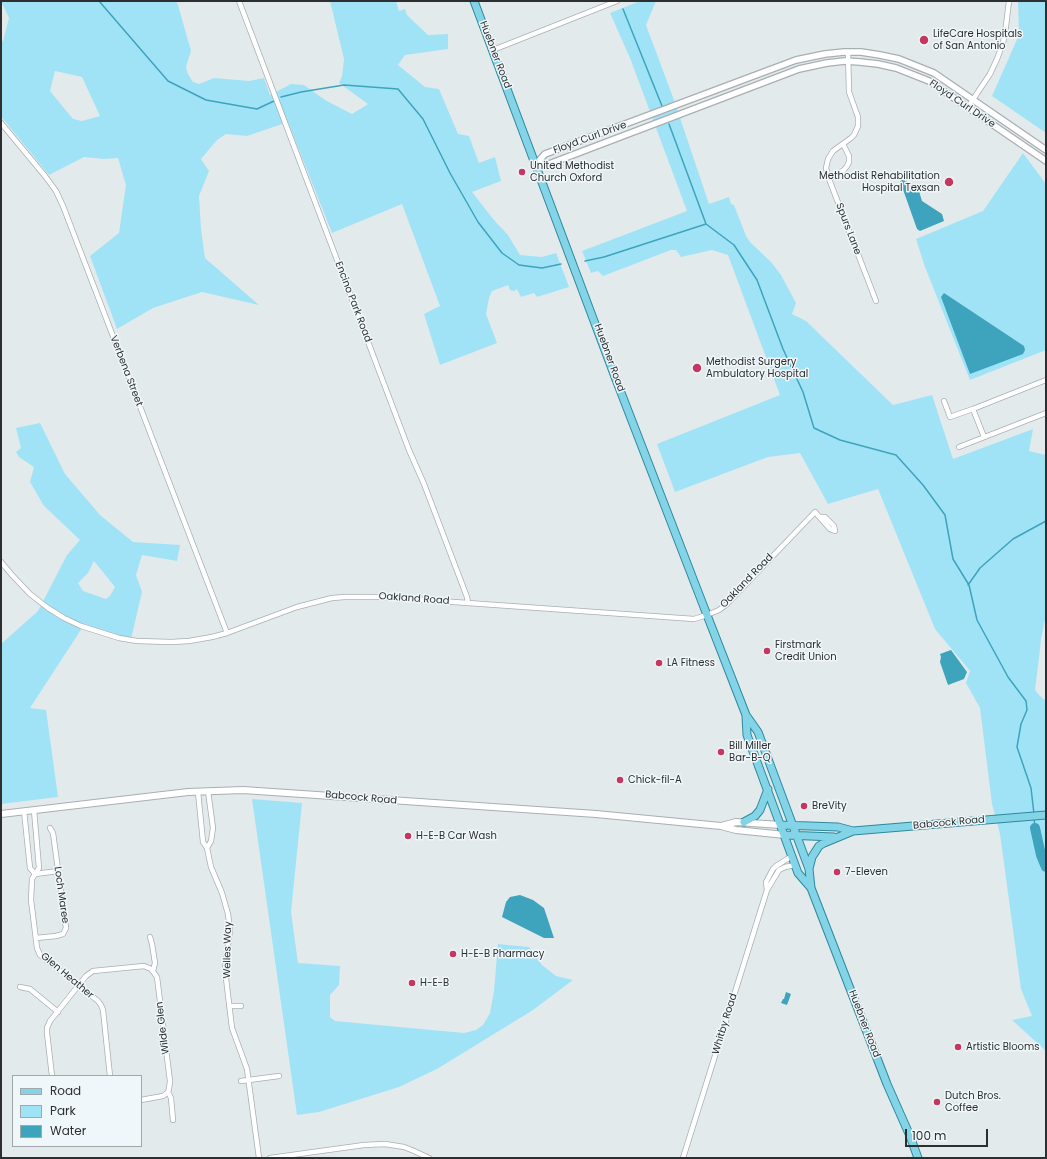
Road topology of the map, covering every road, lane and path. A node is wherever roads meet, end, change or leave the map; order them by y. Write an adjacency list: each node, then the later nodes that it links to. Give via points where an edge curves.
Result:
1 (239, 1): 27 (street, Encino Park Road)
2 (474, 1): 5 (main road, Huebner Road)
3 (617, 1): 5 (street)
4 (1009, 1): 8 (street, via 999,53)
5 (493, 50): 16 (main road, Huebner Road)
6 (848, 52): 7 (street, Spurs Lane); 8 (street, Floyd Curl Drive, via 880,55 915,65 934,73); 10 (street, Floyd Curl Drive, via 796,60)
7 (848, 61): 9 (street, Floyd Curl Drive, via 878,64 912,74); 12 (street, Floyd Curl Drive, via 799,69); 13 (street, Spurs Lane, via 849,92 858,117 858,126 854,135)
8 (974, 100): 9 (street); 14 (street, Floyd Curl Drive)
9 (968, 108): 15 (street, Floyd Curl Drive)
10 (641, 118): 12 (street); 16 (street, Floyd Curl Drive, via 545,154)
11 (1, 123): 29 (street, Verbena Street, via 42,171 63,206)
12 (646, 127): 16 (street, Floyd Curl Drive, via 549,164)
13 (843, 144): 17 (street, Spurs Lane, via 828,158 826,168); 17 (street, via 849,162)
14 (1046, 150)
15 (1046, 161)
16 (536, 164): 28 (main road, Huebner Road)
17 (829, 179): 18 (street, Spurs Lane)
18 (876, 301)
19 (1046, 380): 21 (street)
20 (944, 401): 21 (street, via 950,416)
21 (973, 409): 23 (street)
22 (1046, 413): 23 (street)
23 (984, 437): 24 (street)
24 (959, 447)
25 (821, 517): 28 (street, Oakland Road, via 815,512 727,604)
26 (1, 562): 29 (street, Oakland Road, via 30,594 48,608 64,618 101,633 137,642 171,642)
27 (468, 602): 28 (street, Oakland Road, via 691,619); 29 (street, Oakland Road, via 383,596 332,598)
28 (707, 615): 30 (main road, Huebner Road)
29 (227, 633)
30 (746, 715): 31 (main road, Huebner Road, via 747,735); 41 (main road, Huebner Road, via 758,732)
31 (768, 789): 38 (main road, via 760,810); 39 (main road, Huebner Road)
32 (208, 791): 33 (main road, Babcock Road); 40 (main road, Babcock Road, via 242,790 473,805); 47 (street, Welles Way, via 213,828)
33 (198, 792): 34 (main road, Babcock Road); 47 (street, Welles Way, via 203,842)
34 (34, 810): 35 (main road, Babcock Road); 52 (street, Glen Heather, via 39,868)
35 (24, 811): 36 (main road, Babcock Road); 52 (street, via 30,868)
36 (1, 814)
37 (1046, 815): 43 (main road, Babcock Road)
38 (744, 822): 39 (main road, Babcock Road); 40 (main road, Babcock Road)
39 (781, 825): 41 (main road, Babcock Road); 44 (main road, Huebner Road)
40 (721, 826): 44 (main road, Babcock Road)
41 (793, 826): 43 (main road, Babcock Road); 45 (main road, Huebner Road)
42 (50, 828): 51 (street, Loch Maree, via 53,833)
43 (853, 831): 46 (main road, Babcock Road)
44 (785, 835): 45 (main road, Babcock Road); 48 (main road, Huebner Road)
45 (797, 836): 46 (main road, Babcock Road); 50 (main road, Huebner Road)
46 (838, 837): 50 (main road, via 819,846 812,857)
47 (207, 848): 60 (street, Welles Way, via 211,867 226,904 229,923 226,965)
48 (792, 856): 49 (main road, Huebner Road); 54 (street, Whitby Road, via 772,869 766,882)
49 (795, 865): 53 (main road, Huebner Road); 54 (street, Whitby Road, via 779,870)
50 (809, 869): 53 (main road, Huebner Road)
51 (58, 871): 52 (street); 56 (street, Loch Maree, via 65,932 56,936)
52 (35, 874): 56 (street, Glen Heather, via 30,892)
53 (811, 888): 75 (main road, Huebner Road)
54 (767, 890): 74 (street, Whitby Road)
55 (150, 937): 57 (street, Wilde Glen, via 155,964)
56 (36, 938): 58 (street, Glen Heather, via 40,956)
57 (153, 971): 58 (street, via 144,966 93,971); 68 (street, Wilde Glen, via 157,977 170,1081)
58 (78, 986): 62 (street); 64 (street, Glen Heather, via 98,1001 103,1010)
59 (20, 987): 62 (street, via 30,989)
60 (229, 1006): 61 (street); 66 (street, Welles Way, via 233,1035)
61 (241, 1006)
62 (58, 1012): 63 (street, via 47,1028)
63 (52, 1075)
64 (110, 1075)
65 (279, 1076): 66 (street)
66 (249, 1080): 67 (street); 71 (street, Welles Way)
67 (241, 1081)
68 (168, 1092): 69 (street, via 163,1096); 70 (street, Wilde Glen)
69 (142, 1100)
70 (173, 1120)
71 (259, 1158)
72 (270, 1158): 73 (street, via 380,1144 404,1147)
73 (429, 1158)
74 (683, 1158)
75 (918, 1158)

